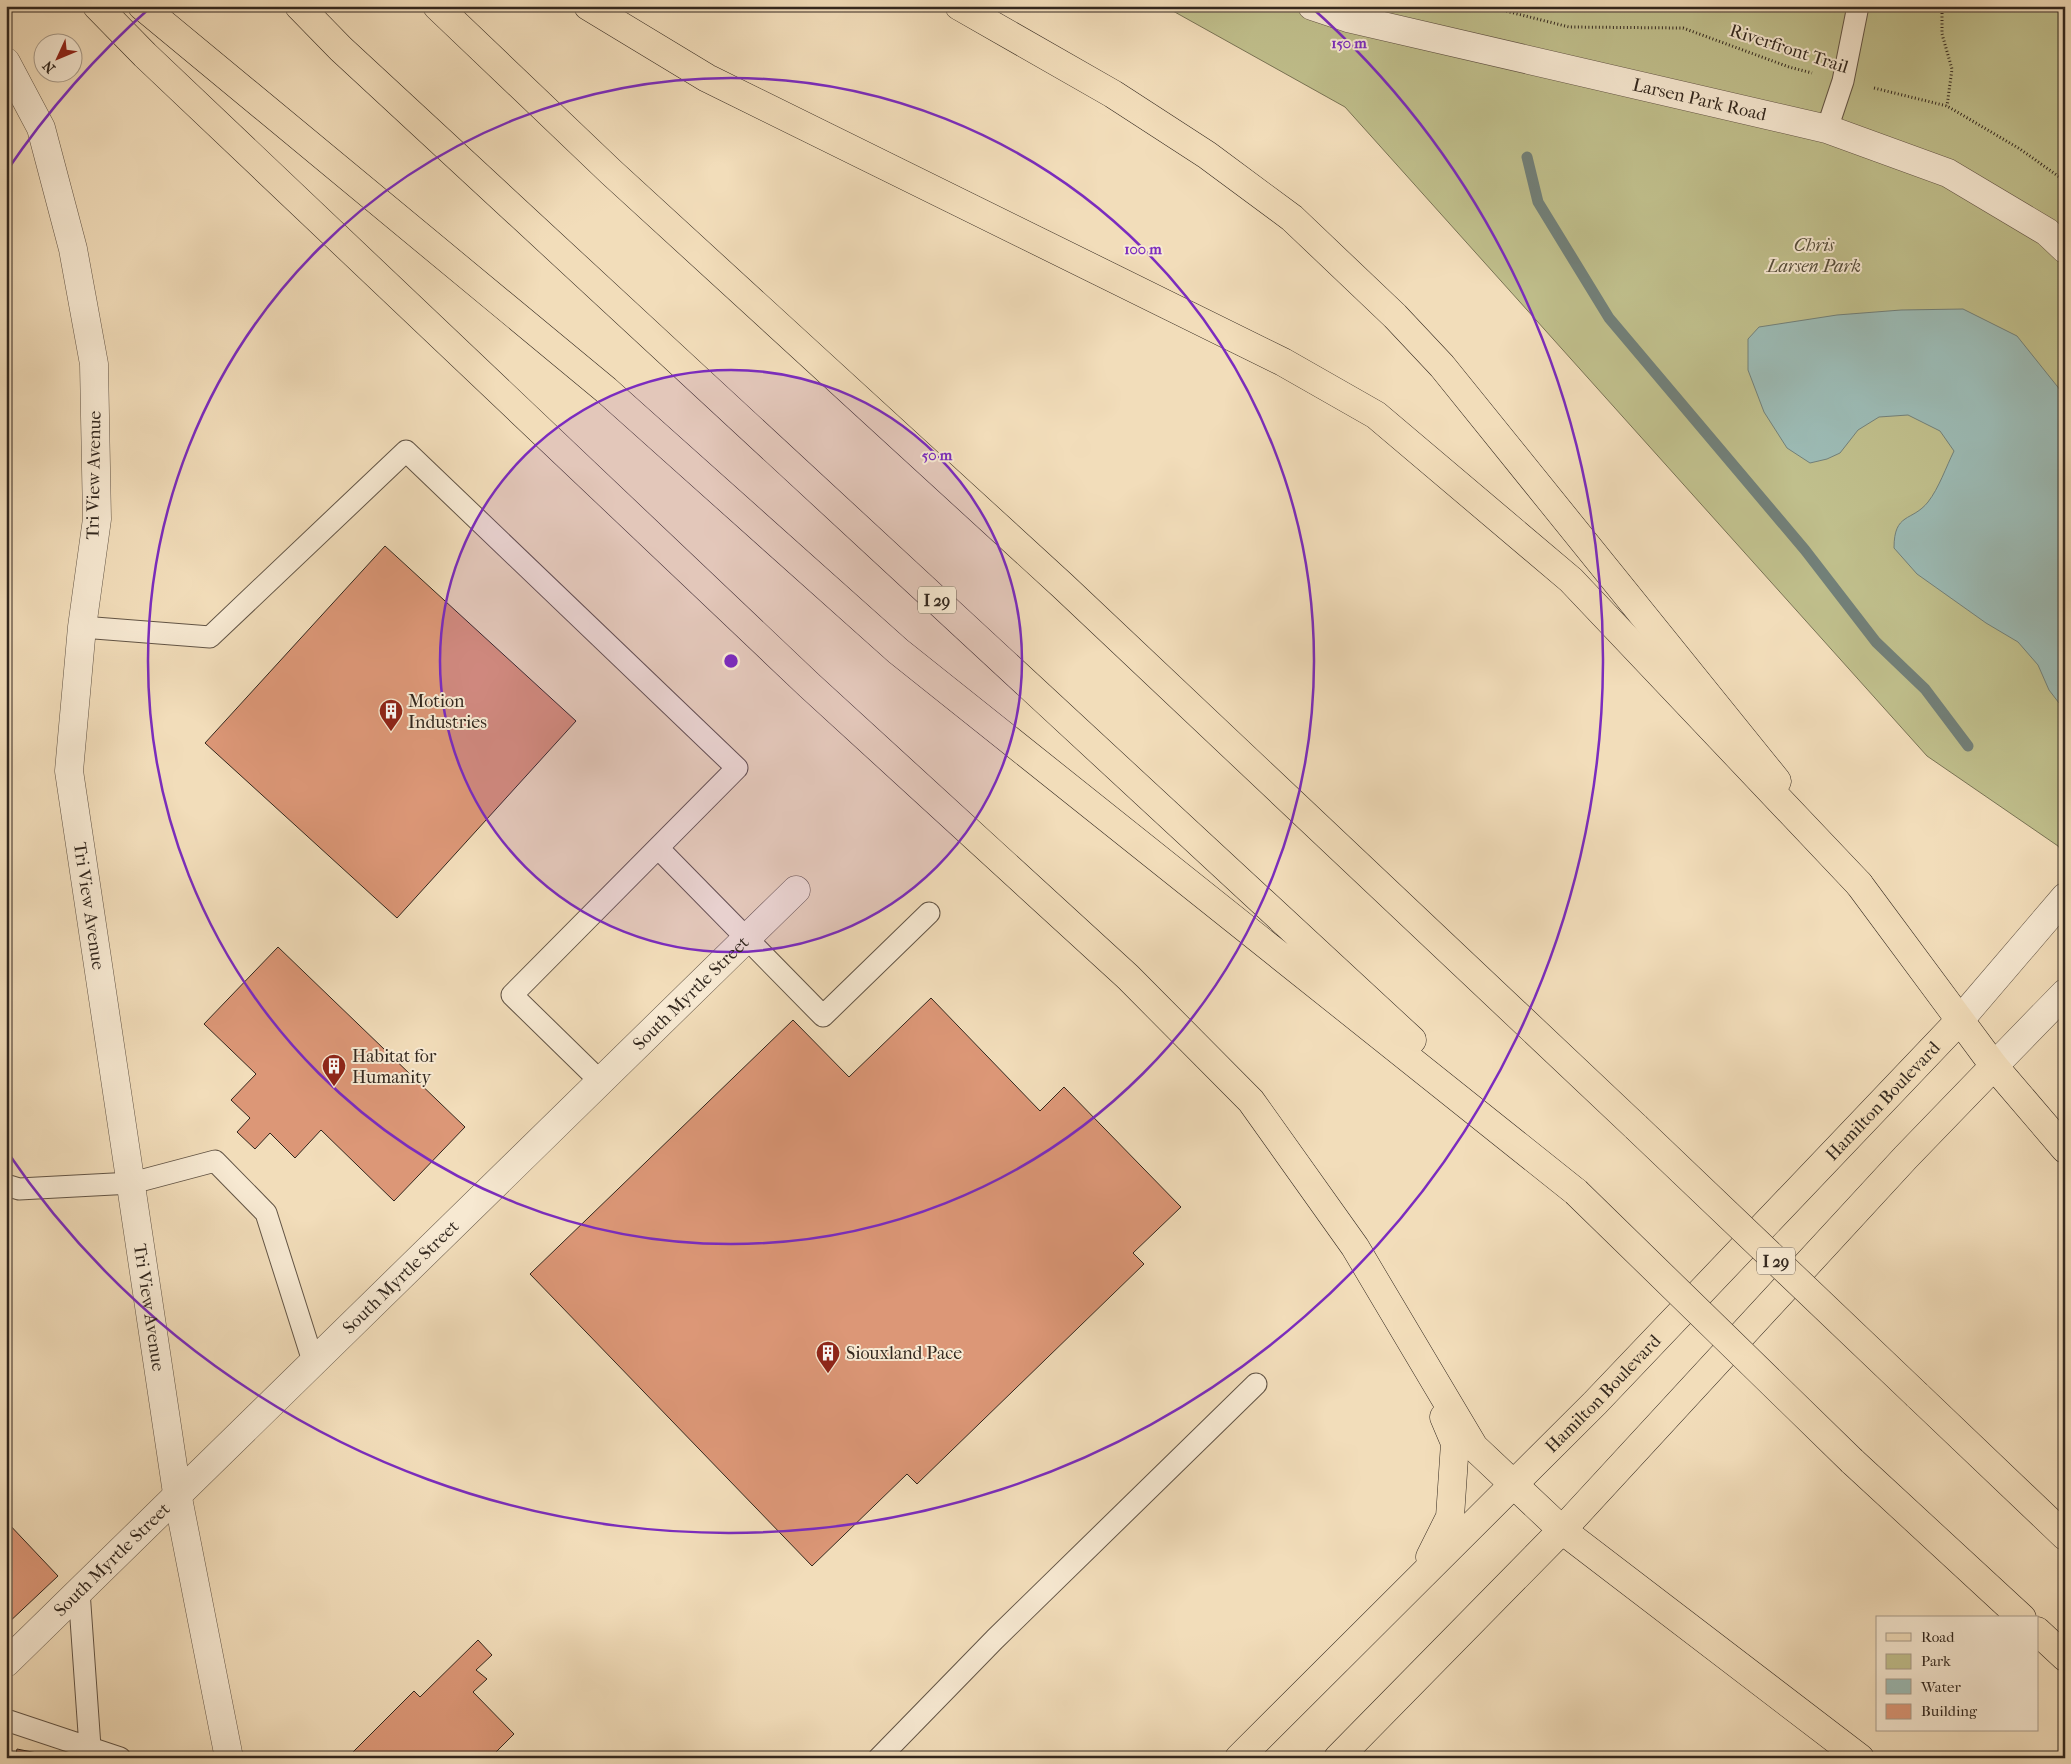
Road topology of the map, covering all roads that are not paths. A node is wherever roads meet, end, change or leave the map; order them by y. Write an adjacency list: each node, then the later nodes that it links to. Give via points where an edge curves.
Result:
1 (98, 6): 27 (main road, via 145,55 809,685 1128,977 1251,1101 1355,1247)
2 (142, 6): 26 (main road, via 606,390 898,651)
3 (299, 6): 26 (main road, I 29, via 349,56)
4 (437, 6): 33 (main road, I 29, bridge, via 611,172 1063,586)
5 (588, 6): 14 (main road, via 707,78 1283,362 1376,415 1571,580)
6 (959, 6): 14 (main road, via 1104,89 1207,154 1292,218 1396,316 1442,366)
7 (1312, 6): 10 (street, Larsen Park Road, via 1366,22)
8 (1858, 6): 10 (lane, via 1843,81)
9 (6, 62): 12 (street, Tri View Avenue, via 41,128 73,249 94,364 97,519)
10 (1827, 129): 11 (street, Larsen Park Road, via 1948,173 2046,232)
11 (2065, 249)
12 (82, 627): 13 (lane, via 210,637 406,451 737,768); 24 (street, Tri View Avenue, via 69,771)
13 (658, 848): 18 (lane); 22 (lane, via 512,995)
14 (1859, 884): 20 (main road)
15 (796, 890): 18 (street, South Myrtle Street)
16 (2065, 897): 20 (street)
17 (929, 913): 18 (lane, via 823,1016)
18 (746, 939): 22 (street, South Myrtle Street)
19 (2065, 993): 21 (street)
20 (1959, 1021): 21 (main road); 30 (main road, Hamilton Boulevard)
21 (1994, 1066): 23 (main road); 32 (main road)
22 (600, 1081): 28 (street, South Myrtle Street)
23 (2065, 1149)
24 (132, 1183): 25 (lane, via 20,1189); 28 (lane, via 215,1162 266,1213); 31 (street, Tri View Avenue)
25 (6, 1186)
26 (1576, 1192): 36 (main road, I 29, bridge, via 1852,1461)
27 (1416, 1351): 30 (main road, via 1474,1447); 34 (main road, via 1455,1443 1450,1517)
28 (313, 1361): 31 (street, South Myrtle Street)
29 (1256, 1384): 44 (lane, via 995,1639)
30 (1512, 1486): 32 (main road); 34 (main road, Hamilton Boulevard)
31 (177, 1493): 35 (street, South Myrtle Street); 43 (street, Tri View Avenue)
32 (1562, 1530): 46 (main road); 47 (main road)
33 (2065, 1536)
34 (1419, 1579): 45 (main road, Hamilton Boulevard)
35 (79, 1591): 39 (street, South Myrtle Street); 41 (lane)
36 (2020, 1616)
37 (2038, 1632): 38 (main road)
38 (2065, 1657)
39 (6, 1663)
40 (6, 1720): 41 (lane)
41 (90, 1747): 42 (lane)
42 (120, 1758)
43 (228, 1758)
44 (879, 1758)
45 (1239, 1758)
46 (1338, 1758)
47 (1860, 1758)

